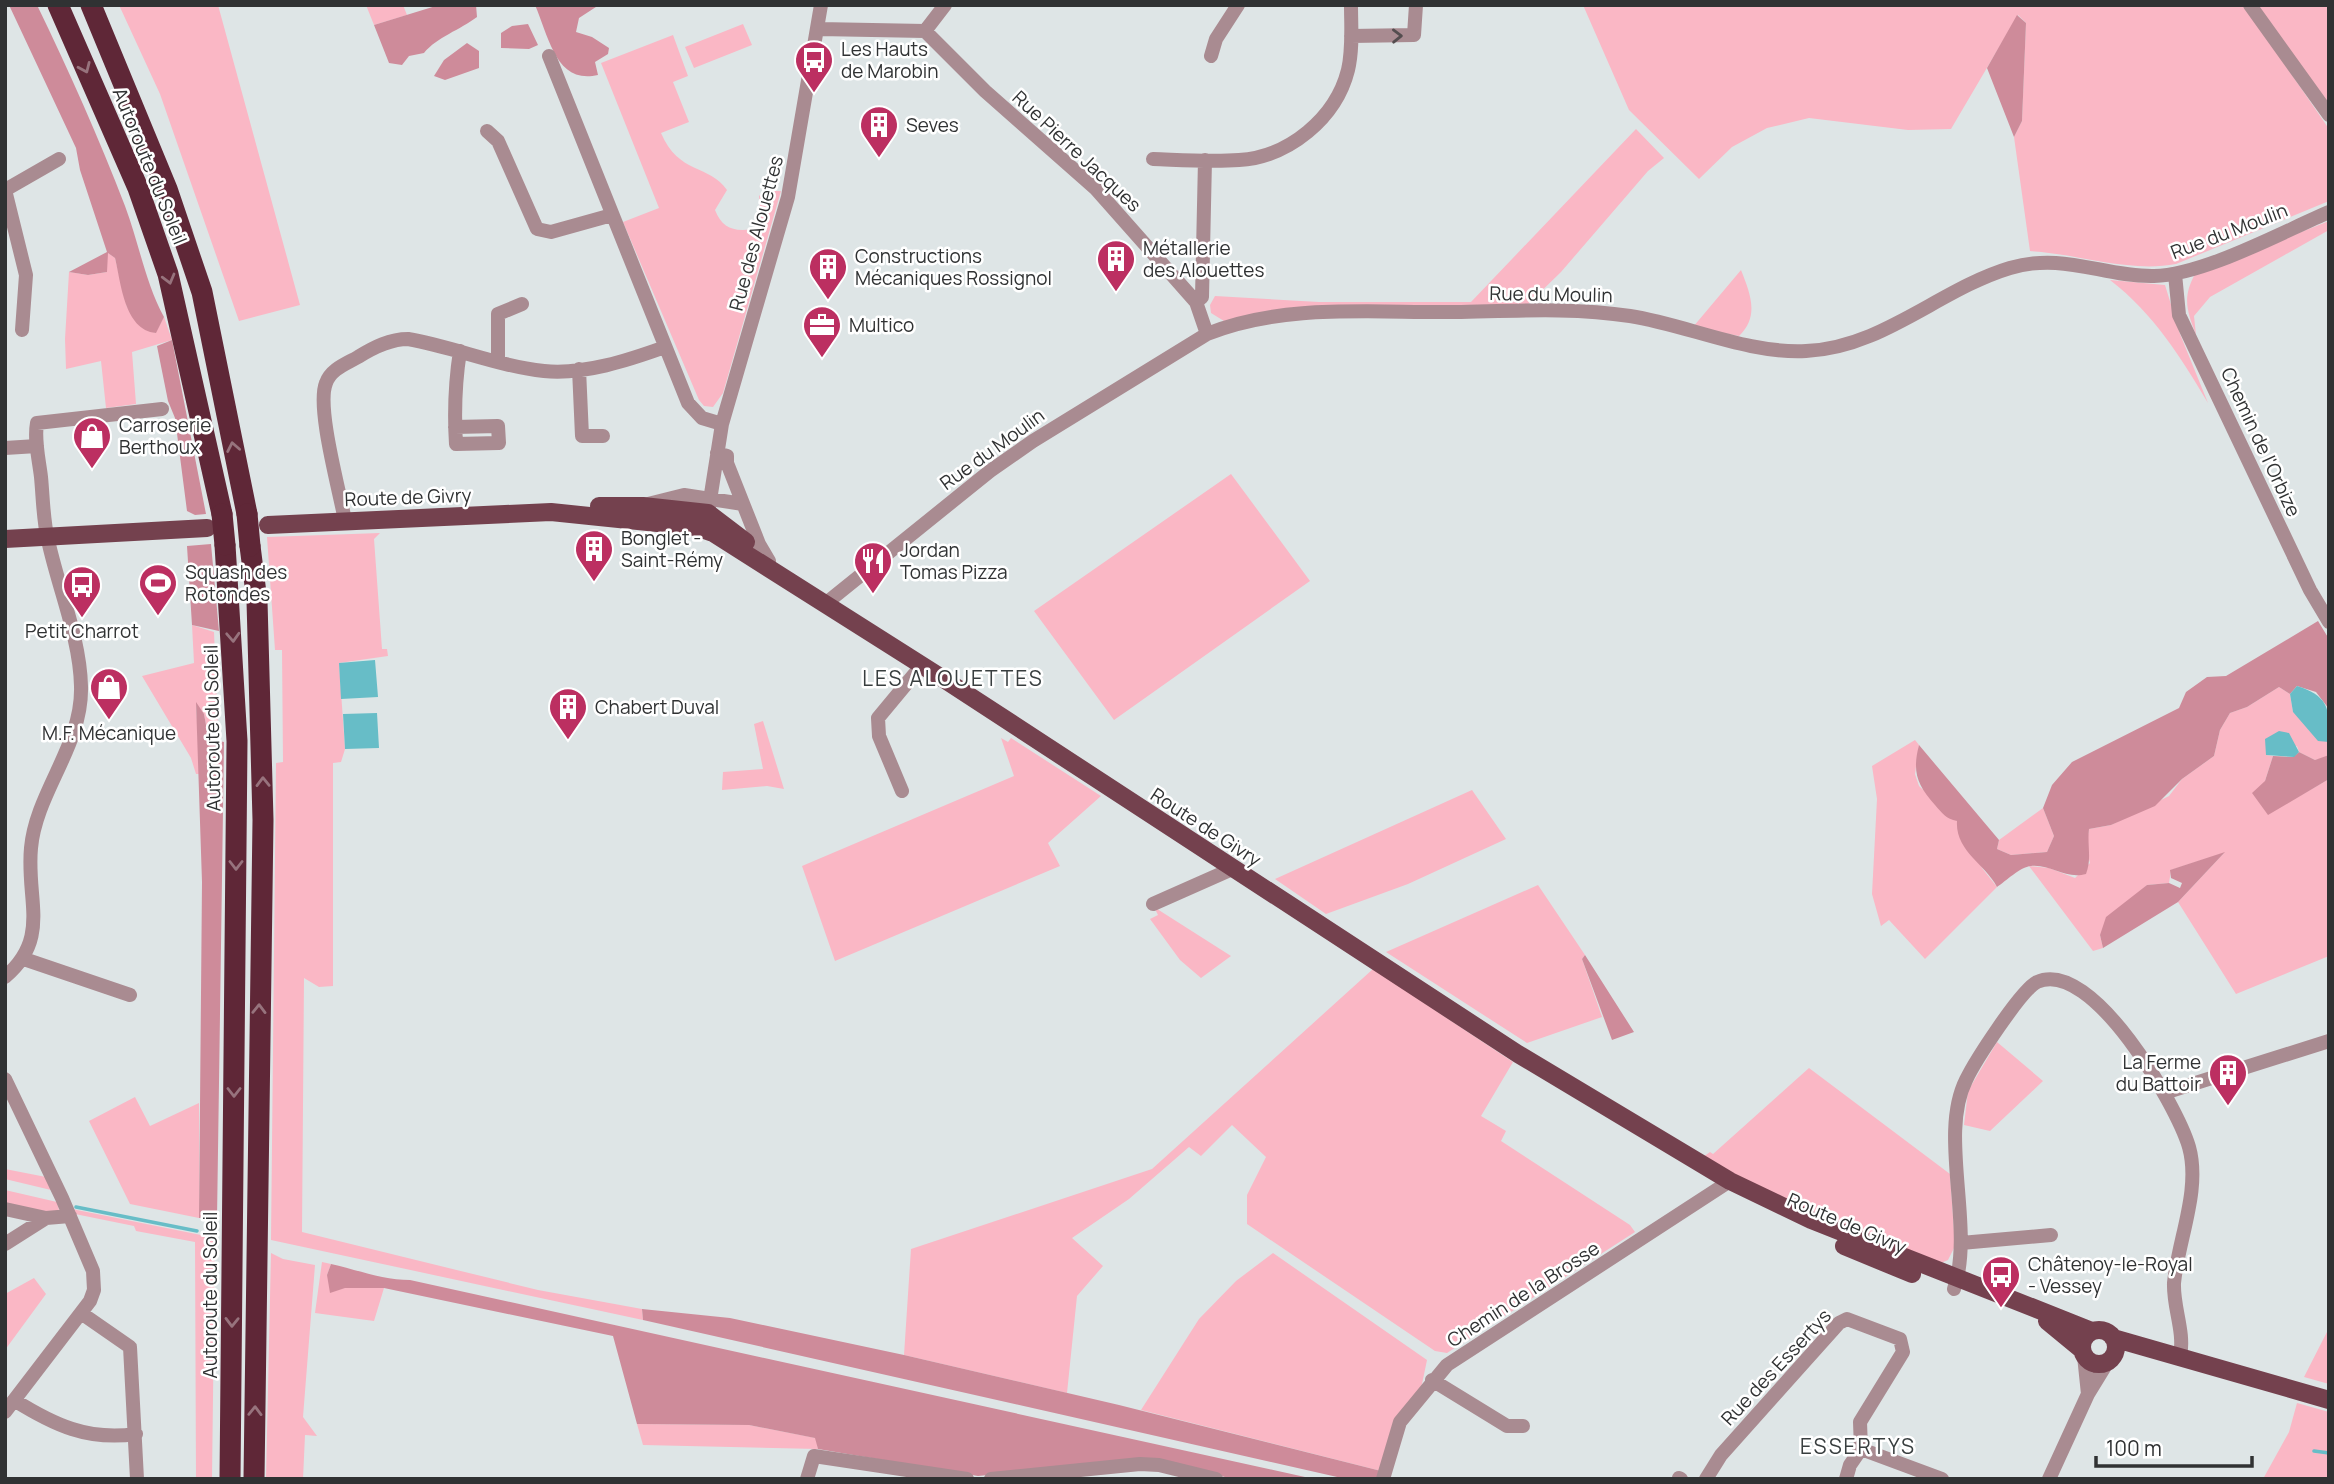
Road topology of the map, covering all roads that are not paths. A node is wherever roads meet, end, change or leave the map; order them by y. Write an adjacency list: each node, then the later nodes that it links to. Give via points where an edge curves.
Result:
1 (58, 5): 41 (highway, Autoroute du Soleil, one-way to 41, via 138,188 168,274)
2 (91, 5): 83 (highway, Autoroute du Soleil, one-way to 2, bridge, via 263,820 257,614 247,514 202,292 167,189)
3 (821, 5): 9 (street, Rue des Alouettes)
4 (945, 5): 10 (street)
5 (1238, 5): 13 (street)
6 (1352, 5): 11 (street)
7 (1416, 5): 11 (street, one-way to 7, via 1414,35)
8 (2250, 5): 14 (street)
9 (819, 29): 10 (street); 32 (street, Rue des Alouettes, via 788,197)
10 (925, 31): 23 (street, Rue Pierre Jacques, via 1096,189)
11 (1351, 36): 18 (street, via 1343,84 1310,130 1289,145 1256,158)
12 (549, 56): 21 (street)
13 (1211, 56)
14 (2329, 115)
15 (487, 131): 21 (street, via 498,141 537,229 551,232)
16 (60, 159): 19 (street)
17 (1153, 159): 18 (street)
18 (1205, 160): 23 (street, via 1202,298)
19 (5, 190): 25 (street, via 26,275)
20 (2329, 212): 22 (street, Rue du Moulin)
21 (612, 215): 27 (street)
22 (2175, 274): 26 (street, Rue du Moulin, via 2138,275 2068,262 2027,264 1983,280 1857,341 1805,352 1757,346 1640,317 1560,311 1300,314 1233,324); 49 (street, Chemin de l'Orbize, via 2179,315)
23 (1196, 302): 26 (street, Rue Pierre Jacques)
24 (522, 304): 29 (street, via 498,314)
25 (22, 330)
26 (1207, 334): 48 (street, Rue du Moulin, via 1032,441)
27 (666, 347): 30 (street); 32 (street, via 694,412)
28 (460, 351): 29 (street); 33 (street); 42 (street, via 397,339 370,349 329,376 323,399)
29 (498, 361): 30 (street, via 544,371)
30 (579, 369): 34 (street, via 582,436)
31 (162, 409): 35 (street, via 40,421)
32 (722, 424): 37 (street, Rue des Alouettes)
33 (455, 427)
34 (603, 436)
35 (37, 446): 36 (street); 44 (street)
36 (5, 448)
37 (716, 460): 38 (street, via 727,456); 39 (street, Rue des Alouettes)
38 (743, 505): 39 (street); 46 (street)
39 (700, 511): 40 (main road, Route de Givry, via 621,518); 40 (main road, Route de Givry, via 643,506); 46 (main road, Route de Givry); 47 (main road, Route de Givry, via 713,533)
40 (551, 512): 42 (main road, Route de Givry)
41 (214, 521): 44 (main road); 82 (highway, Autoroute du Soleil, one-way to 82, bridge, via 225,545 237,741)
42 (345, 521): 43 (main road, Route de Givry)
43 (268, 525)
44 (47, 537): 45 (main road); 54 (street, via 81,689 65,758 33,836 34,925)
45 (5, 539)
46 (769, 561): 47 (main road, Route de Givry)
47 (783, 575): 48 (main road, Route de Givry)
48 (825, 604): 50 (main road, Route de Givry)
49 (2329, 622)
50 (922, 665): 51 (street, via 878,718 879,736); 52 (main road, Route de Givry)
51 (902, 791)
52 (1232, 869): 53 (street); 60 (main road, Route de Givry, via 1609,1110 1666,1153)
53 (1153, 904)
54 (24, 959): 55 (street); 56 (street)
55 (5, 977)
56 (130, 995)
57 (2329, 1041): 59 (street)
58 (5, 1079): 62 (street)
59 (2164, 1093): 65 (street, via 2117,1024 2085,993 2051,981 2039,981 2024,992 1966,1080 1959,1103); 72 (street, via 2189,1147 2192,1173 2174,1286 2182,1335)
60 (1726, 1184): 67 (main road, Route de Givry, via 1833,1241); 73 (street, Chemin de la Brosse, via 1447,1365)
61 (5, 1209): 63 (street)
62 (70, 1216): 63 (street); 68 (street, via 95,1280)
63 (46, 1218): 66 (street)
64 (2050, 1235): 65 (street)
65 (1961, 1243): 67 (street)
66 (5, 1244)
67 (1956, 1284): 69 (main road, Route de Givry); 71 (main road, Route de Givry, via 2048,1321)
68 (82, 1313): 76 (street); 78 (street, via 127,1344 131,1352)
69 (2092, 1331): 70 (main road, via 2108,1332); 71 (main road, via 2085,1336)
70 (2111, 1352): 71 (main road, via 2091,1363); 72 (main road, via 2158,1350); 74 (street)
71 (2082, 1353): 74 (street)
72 (2180, 1357): 75 (main road)
73 (1432, 1380): 77 (street, via 1507,1426); 80 (street, Chemin de la Brosse, via 1400,1422)
74 (2088, 1394): 91 (street)
75 (2329, 1400)
76 (10, 1406): 78 (street, via 83,1434)
77 (1523, 1426)
78 (135, 1434): 81 (street)
79 (1861, 1449): 88 (street, Rue des Essertys, via 1860,1422 1903,1352 1900,1339 1847,1319 1721,1455); 89 (street, Rue des Essertys); 90 (street)
80 (1384, 1475)
81 (138, 1479)
82 (230, 1479)
83 (254, 1479)
84 (807, 1479): 85 (street, via 814,1456)
85 (967, 1479)
86 (991, 1479): 87 (street, via 1140,1464)
87 (1216, 1479)
88 (1706, 1479)
89 (1846, 1479)
90 (1942, 1479)
91 (2049, 1479)

